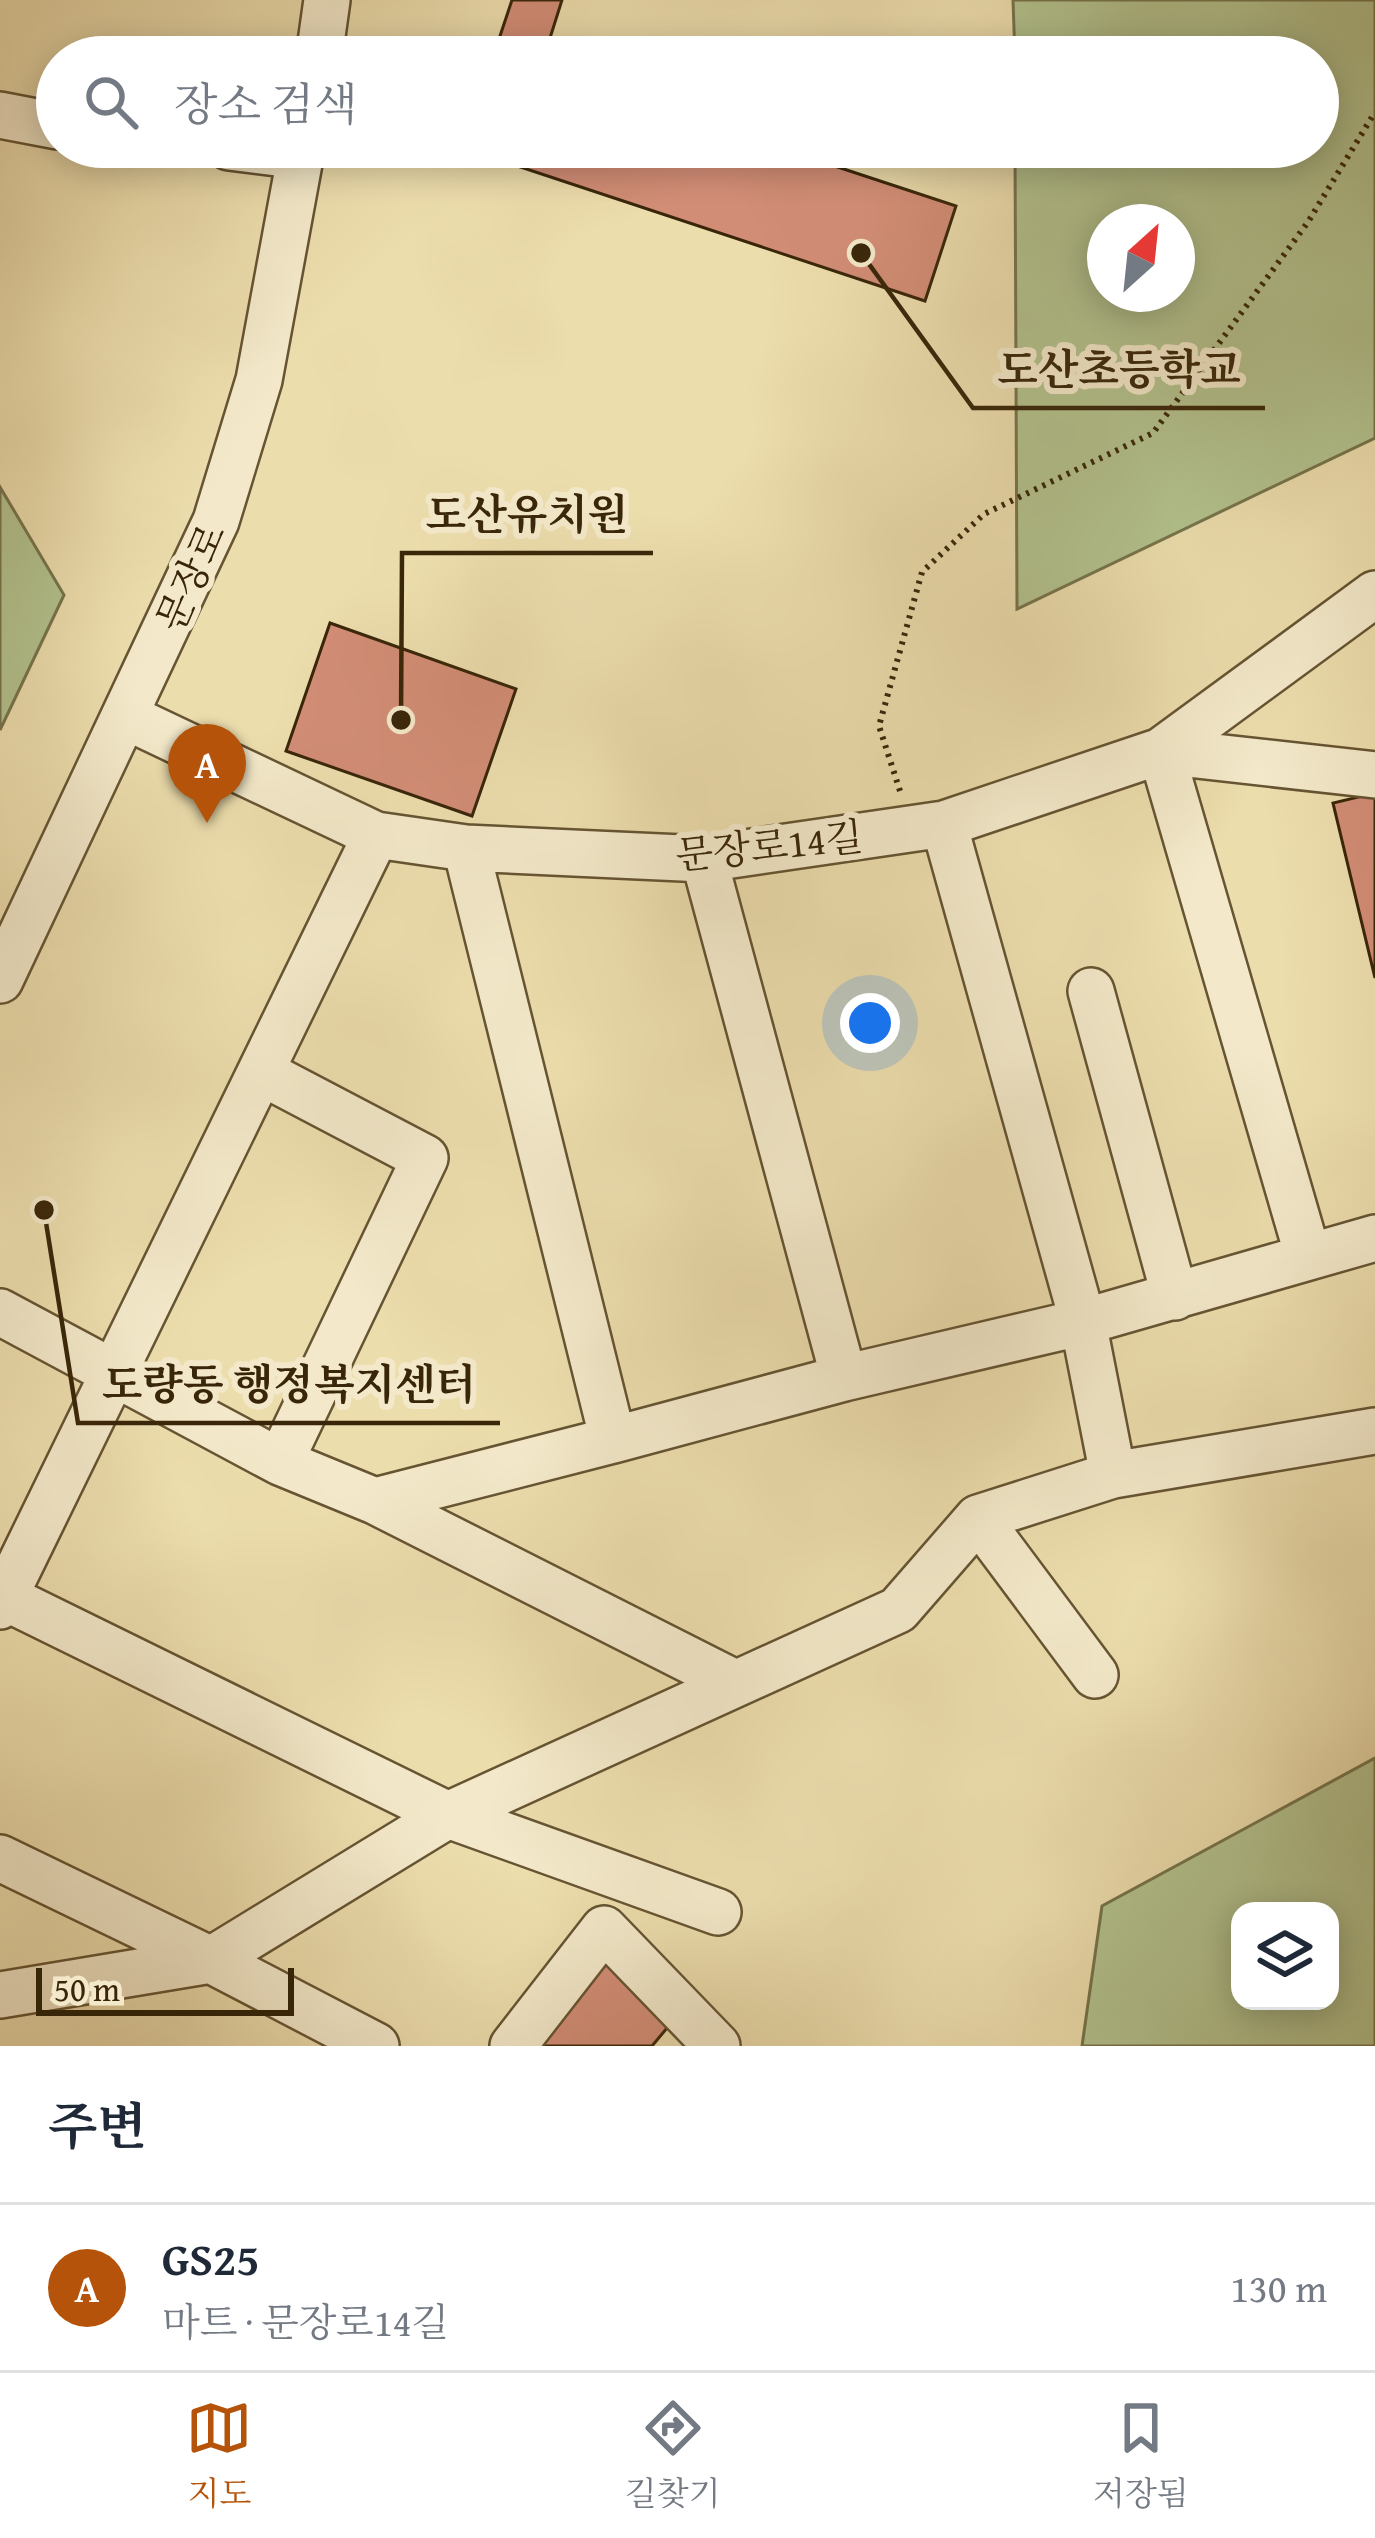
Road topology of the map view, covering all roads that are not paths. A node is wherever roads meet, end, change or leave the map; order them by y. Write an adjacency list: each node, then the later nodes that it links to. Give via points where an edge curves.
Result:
1 (327, 0): 2 (street)
2 (322, 36)
3 (0, 115): 4 (street)
4 (36, 122)
5 (299, 168): 7 (street, 문장로, via 259,380 216,521)
6 (1375, 594): 8 (street, 문장로14길)
7 (127, 717): 11 (street, 문장로14길); 14 (street, 문장로)
8 (1161, 751): 9 (street); 10 (street, 문장로14길); 18 (street)
9 (1375, 775)
10 (928, 827): 13 (street, 문장로14길); 21 (street)
11 (376, 835): 12 (street, 문장로14길); 16 (street)
12 (466, 848): 13 (street, 문장로14길); 25 (street)
13 (704, 859): 23 (street)
14 (0, 980)
15 (1091, 991): 19 (street)
16 (261, 1072): 22 (street); 26 (street, via 425,1158)
17 (1375, 1238): 18 (street)
18 (1309, 1256): 19 (street)
19 (1175, 1298): 21 (street)
20 (0, 1312): 22 (street)
21 (1083, 1322): 23 (street); 27 (street)
22 (115, 1370): 26 (street); 30 (street)
23 (844, 1378): 25 (street)
24 (1375, 1432): 27 (street)
25 (613, 1440): 28 (street)
26 (280, 1462): 28 (street)
27 (1113, 1475): 29 (street)
28 (375, 1501): 32 (street)
29 (978, 1518): 31 (street); 32 (street, via 898,1610)
30 (1, 1600): 33 (street)
31 (1095, 1675)
32 (733, 1682): 33 (street)
33 (448, 1815): 35 (street); 38 (street)
34 (0, 1858): 38 (street)
35 (644, 1890): 36 (street); 37 (street)
36 (718, 1912)
37 (604, 1929): 41 (street); 42 (street)
38 (211, 1960): 39 (street); 40 (street)
39 (0, 1995)
40 (376, 2046)
41 (513, 2046)
42 (717, 2046)

